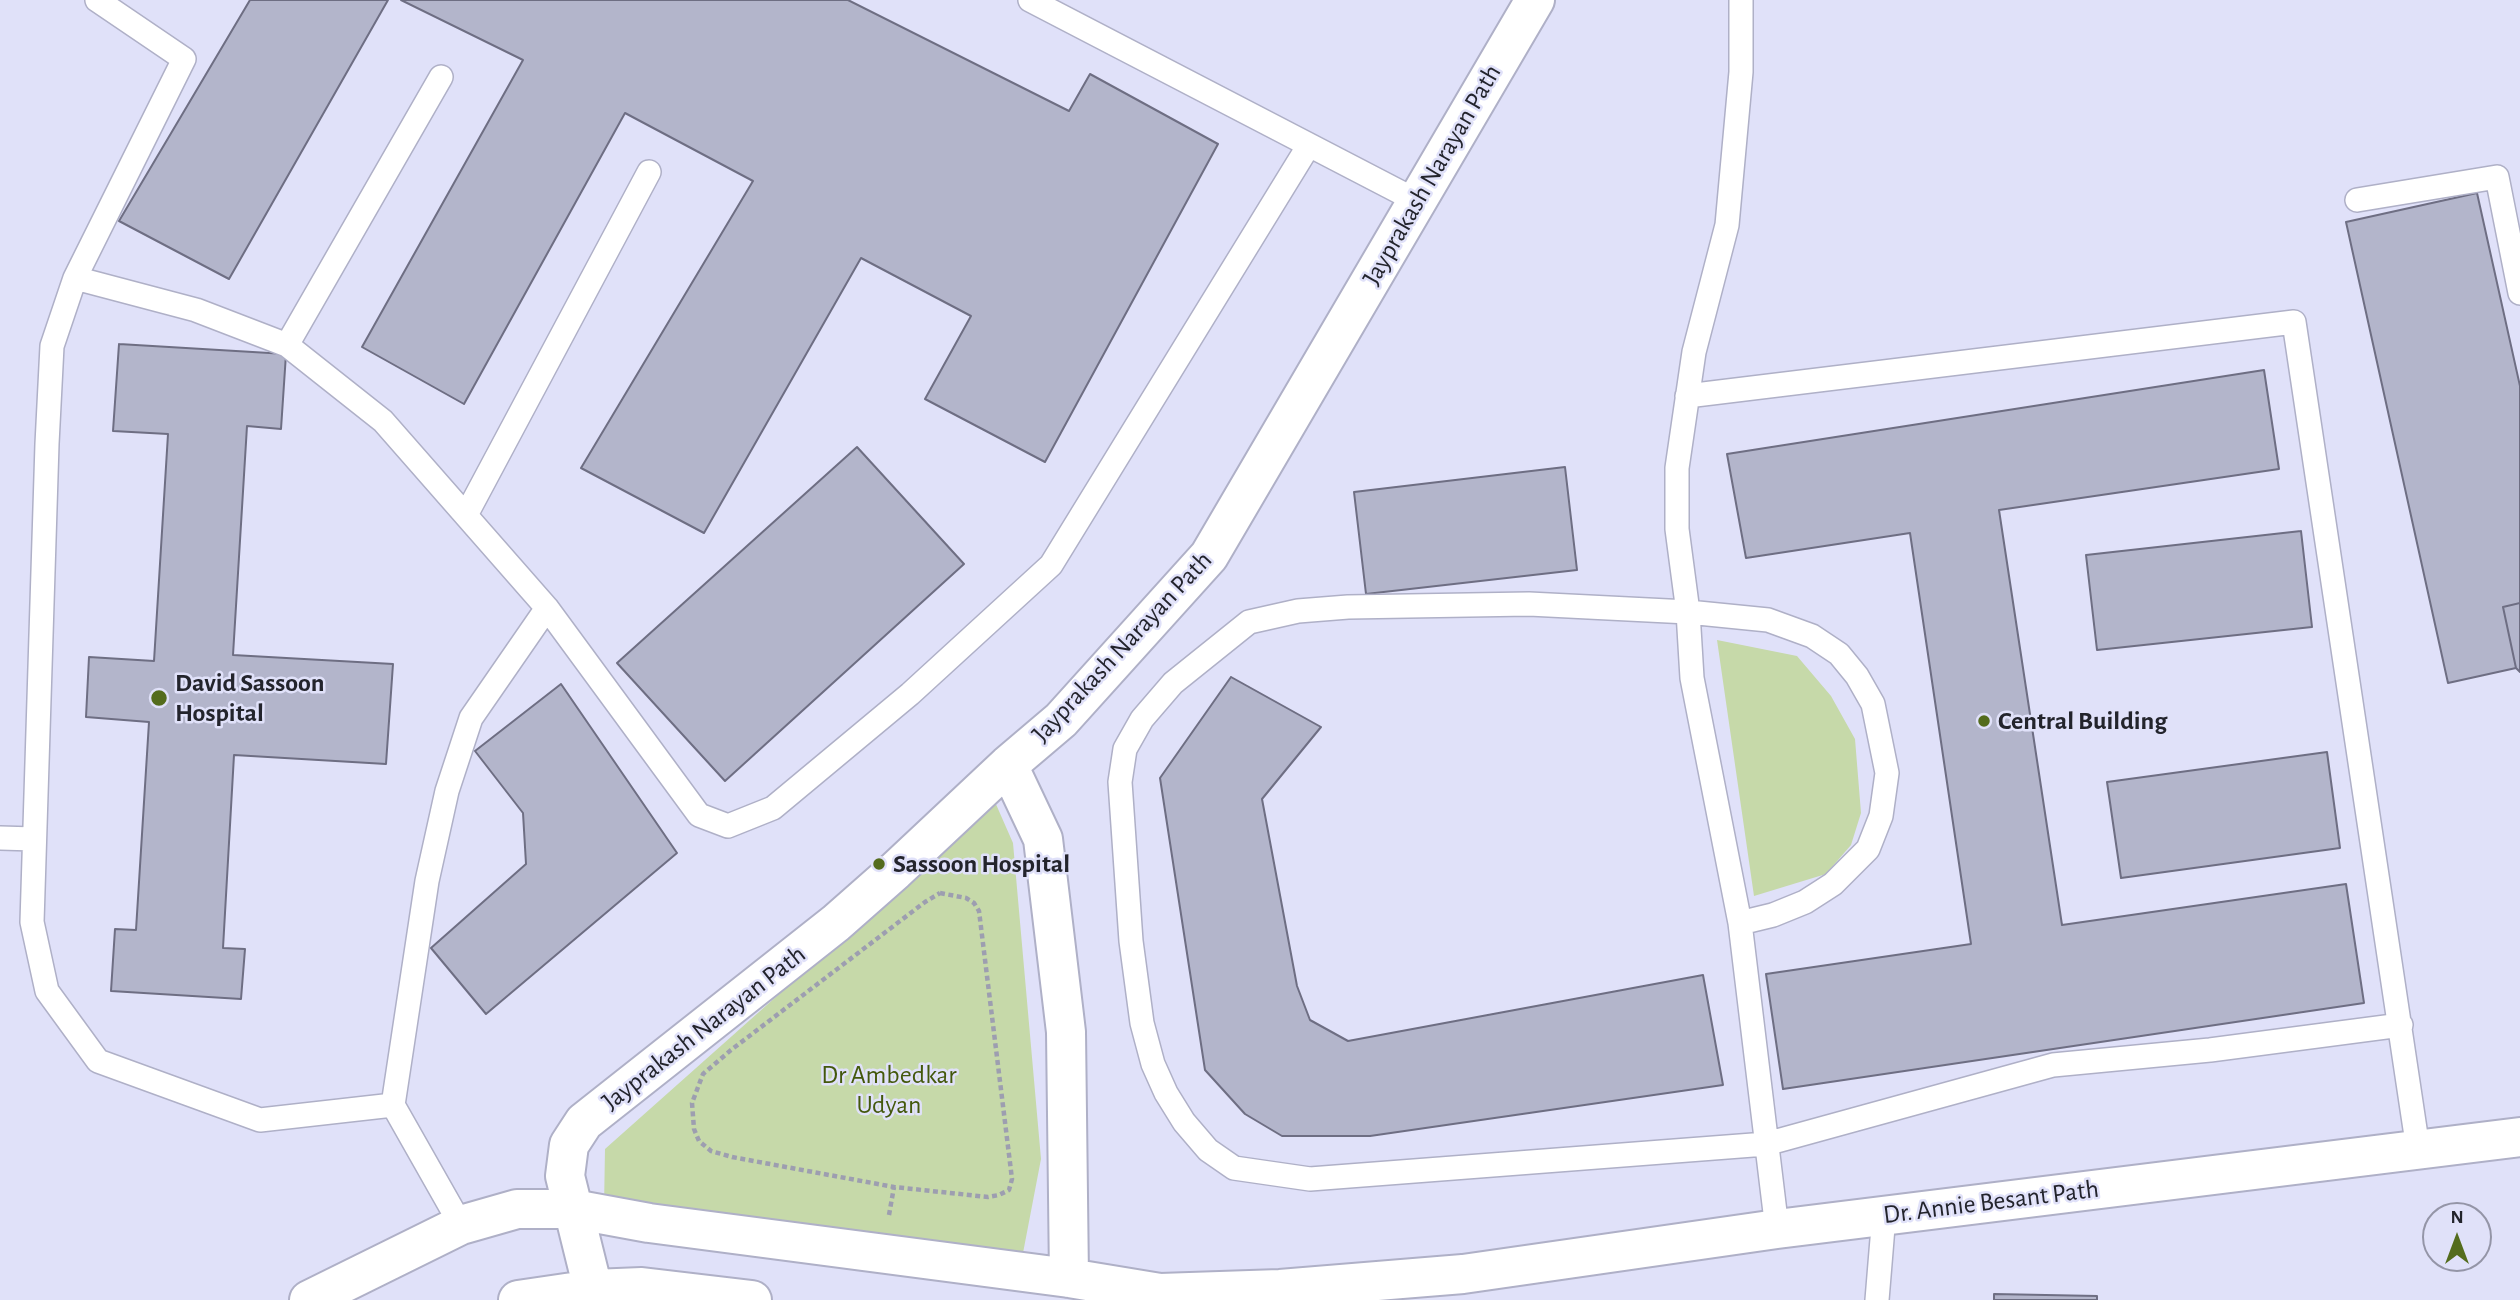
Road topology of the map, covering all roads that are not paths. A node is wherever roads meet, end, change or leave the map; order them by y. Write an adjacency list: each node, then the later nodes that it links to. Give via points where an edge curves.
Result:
1 (97, 0): 10 (lane, via 184,59)
2 (1741, 0): 13 (lane, via 1741,72 1727,225)
3 (1035, 1): 6 (lane)
4 (1529, 2): 9 (main road, Jayprakash Narayan Path)
5 (440, 77): 12 (lane)
6 (1309, 145): 9 (lane); 15 (lane, via 1051,565 910,694 773,808 728,826 699,815)
7 (649, 172): 14 (lane)
8 (2357, 200): 11 (lane, via 2497,177)
9 (1417, 201): 17 (main road, Jayprakash Narayan Path, via 1209,556 1061,720)
10 (75, 278): 12 (lane, via 196,310); 19 (lane, via 52,346)
11 (2520, 293)
12 (287, 345): 14 (lane, via 383,421)
13 (1687, 396): 16 (lane, via 1677,468 1677,529); 21 (lane, via 2294,322)
14 (466, 515): 15 (lane)
15 (547, 608): 22 (lane, via 471,718 447,791 427,881)
16 (1688, 612): 20 (lane, via 1692,678); 20 (lane, via 1769,620 1812,636 1839,654 1857,676 1873,704 1881,734 1887,773 1881,816 1868,849 1833,884 1805,902); 24 (lane, via 1529,604 1362,607 1298,611 1249,622 1173,684 1142,719 1125,749 1120,782 1142,1023 1153,1064 1184,1122 1208,1150 1234,1168 1310,1179)
17 (1008, 765): 26 (main road, Jayprakash Narayan Path, via 836,923 584,1122 569,1145 565,1176); 30 (main road, via 1043,839 1066,1032)
18 (0, 838): 19 (lane)
19 (34, 839): 22 (lane, via 32,922 47,992 98,1061 260,1120)
20 (1740, 923): 24 (lane)
21 (2401, 1025): 24 (lane, via 2053,1065); 25 (lane)
22 (393, 1105): 28 (lane)
23 (2520, 1137): 25 (main road, Dr. Annie Besant Path)
24 (1766, 1144): 29 (lane)
25 (2418, 1149): 27 (main road, Dr. Annie Besant Path)
26 (573, 1209): 28 (main road, Dr. Annie Besant Path, via 517,1209); 30 (main road, Dr. Annie Besant Path); 32 (main road, Jayprakash Narayan Path)
27 (1884, 1216): 29 (main road, Dr. Annie Besant Path); 36 (lane)
28 (461, 1225): 33 (main road, Dr. Annie Besant Path)
29 (1777, 1229): 31 (main road, Dr. Annie Besant Path)
30 (1069, 1278): 31 (main road, Dr. Annie Besant Path, via 1160,1293)
31 (1454, 1287)
32 (593, 1289): 34 (main road); 35 (main road, via 642,1287)
33 (309, 1300)
34 (518, 1300)
35 (752, 1300)
36 (1877, 1300)

